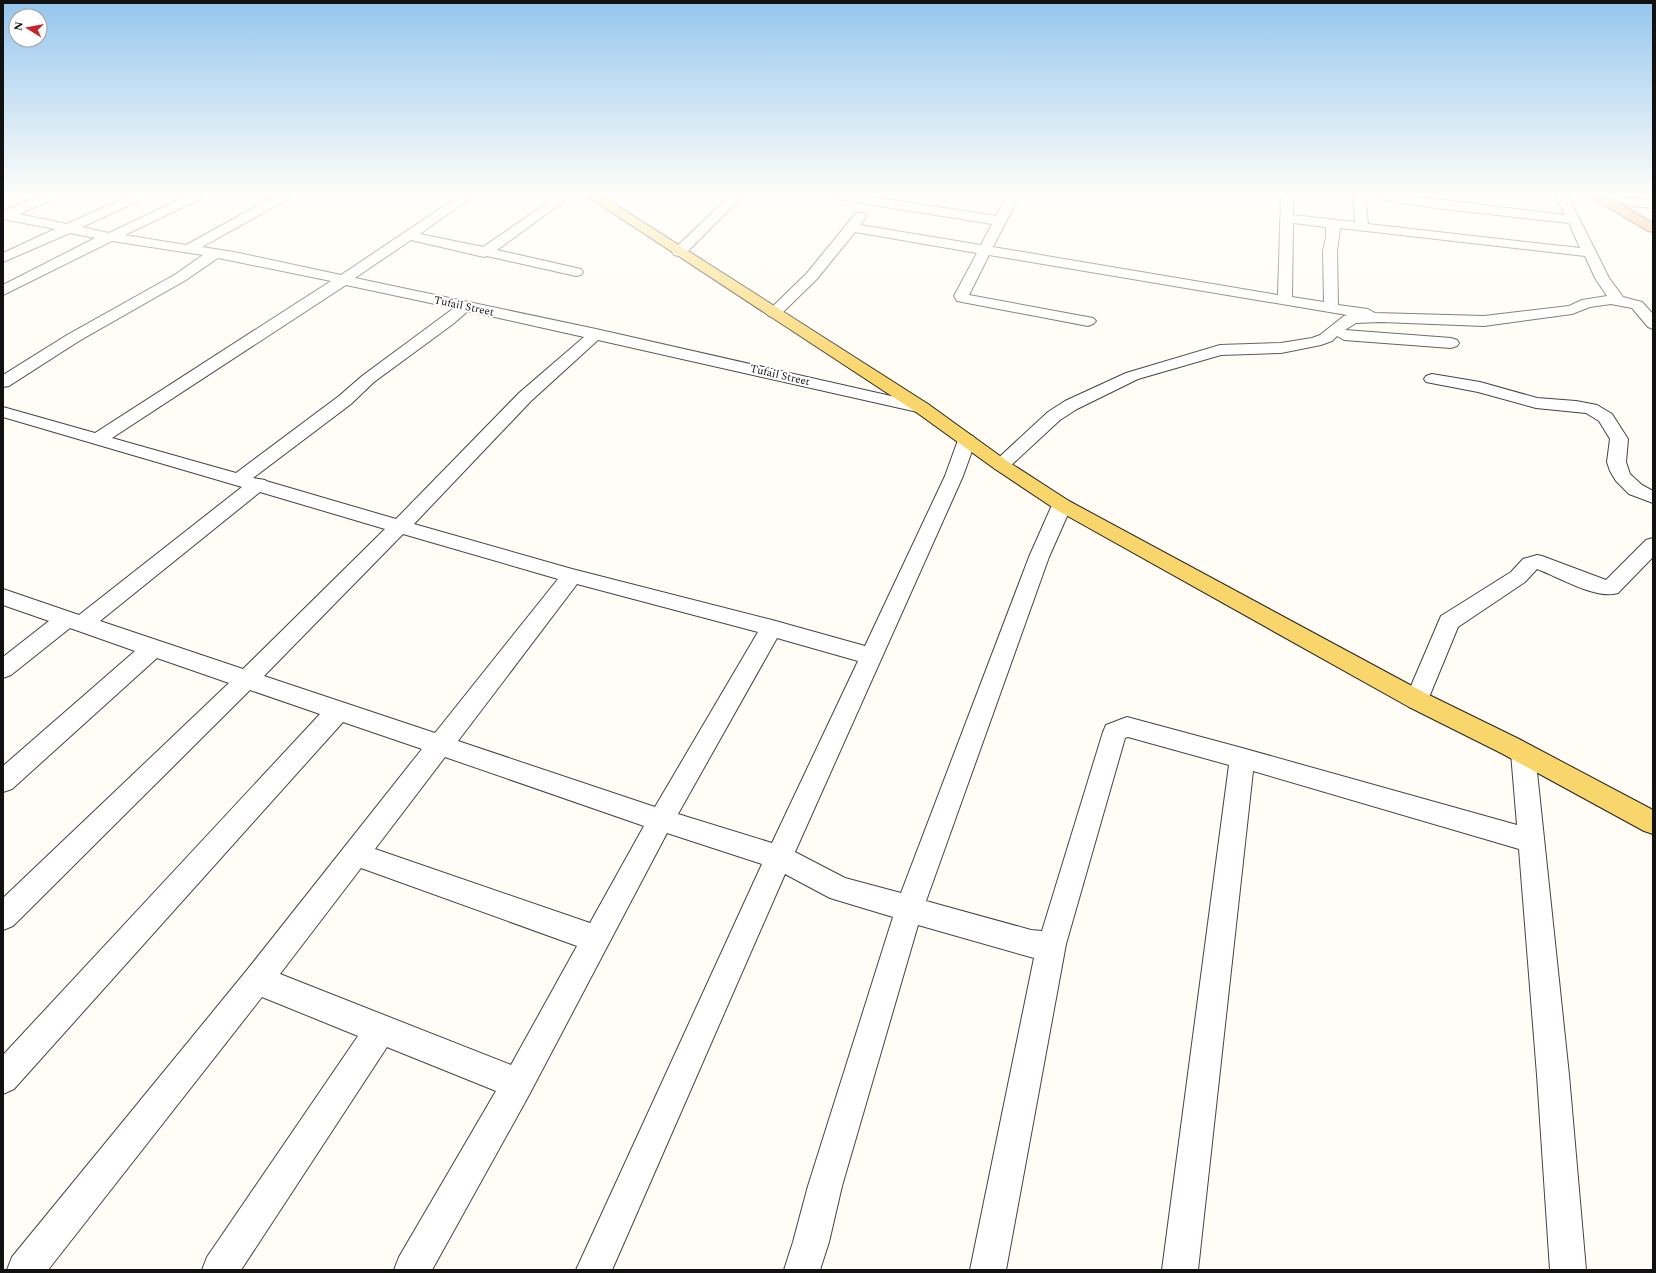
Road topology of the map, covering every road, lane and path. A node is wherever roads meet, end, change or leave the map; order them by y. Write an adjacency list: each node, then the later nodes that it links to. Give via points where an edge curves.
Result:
1 (71, 255): 15 (street)
2 (212, 255): 29 (street)
3 (227, 255): 14 (street, Tufail Street)
4 (379, 255): 14 (street)
5 (496, 255): 13 (street)
6 (684, 255): 20 (main road)
7 (829, 255): 20 (street)
8 (982, 255): 22 (street, via 962,298)
9 (1023, 255): 16 (street)
10 (1286, 255): 16 (street)
11 (1330, 255): 19 (street)
12 (1591, 255): 17 (street, via 1602,278)
13 (576, 272)
14 (343, 280): 18 (street, Tufail Street); 32 (street)
15 (3, 291)
16 (1285, 299): 19 (street)
17 (1618, 301): 21 (street, via 1587,302 1572,310 1484,321); 23 (street, via 1637,305)
18 (465, 306): 24 (street, Tufail Street); 35 (street, via 368,379)
19 (1331, 307): 21 (street)
20 (774, 313): 30 (main road)
21 (1381, 317): 25 (street, via 1364,316 1350,319)
22 (1088, 321)
23 (1653, 324)
24 (596, 334): 30 (street, Tufail Street); 38 (street, via 525,397)
25 (1338, 334): 26 (street); 27 (street); 34 (street, via 1304,345 1220,350 1132,376 1071,405 1054,416)
26 (1451, 343)
27 (1359, 347)
28 (1432, 379): 36 (street, via 1480,387 1536,403 1576,406 1598,412 1606,418 1618,435 1617,465 1624,478 1639,493)
29 (3, 382)
30 (922, 408): 33 (main road)
31 (3, 412): 32 (street)
32 (98, 439): 35 (street)
33 (967, 440): 34 (main road); 45 (street, via 954,476)
34 (1001, 465): 37 (main road)
35 (249, 482): 38 (street); 42 (street)
36 (1653, 497)
37 (1062, 505): 48 (main road); 59 (street, via 1039,557)
38 (400, 526): 40 (street); 47 (street)
39 (1653, 545): 48 (street, via 1611,588 1599,586 1542,563 1530,564 1518,577 1449,622)
40 (572, 576): 43 (street); 50 (street)
41 (3, 598): 42 (street)
42 (74, 622): 44 (street); 46 (street)
43 (772, 628): 45 (street); 54 (street)
44 (153, 648): 47 (street); 53 (street)
45 (871, 656): 58 (street)
46 (3, 669)
47 (246, 680): 49 (street); 60 (street)
48 (1417, 700): 51 (main road)
49 (338, 711): 50 (street); 65 (street)
50 (441, 746): 54 (street); 57 (street)
51 (1523, 753): 55 (main road); 56 (street)
52 (1242, 758): 56 (street); 62 (street, via 1132,728 1127,727 1115,732); 73 (street)
53 (3, 781)
54 (661, 820): 58 (street); 61 (street)
55 (1653, 823)
56 (1531, 841): 74 (street)
57 (356, 854): 61 (street); 63 (street)
58 (779, 857): 59 (street, via 840,888); 70 (street)
59 (909, 909): 62 (street, via 1031,944 1042,945); 71 (street, via 827,1178)
60 (3, 917)
61 (596, 939): 66 (street)
62 (1052, 941): 72 (street)
63 (256, 980): 64 (street); 67 (street)
64 (381, 1029): 66 (street); 68 (street)
65 (3, 1078)
66 (518, 1084): 69 (street)
67 (25, 1270)
68 (220, 1270)
69 (412, 1270)
70 (594, 1270)
71 (802, 1270)
72 (988, 1270)
73 (1180, 1270)
74 (1568, 1270)

